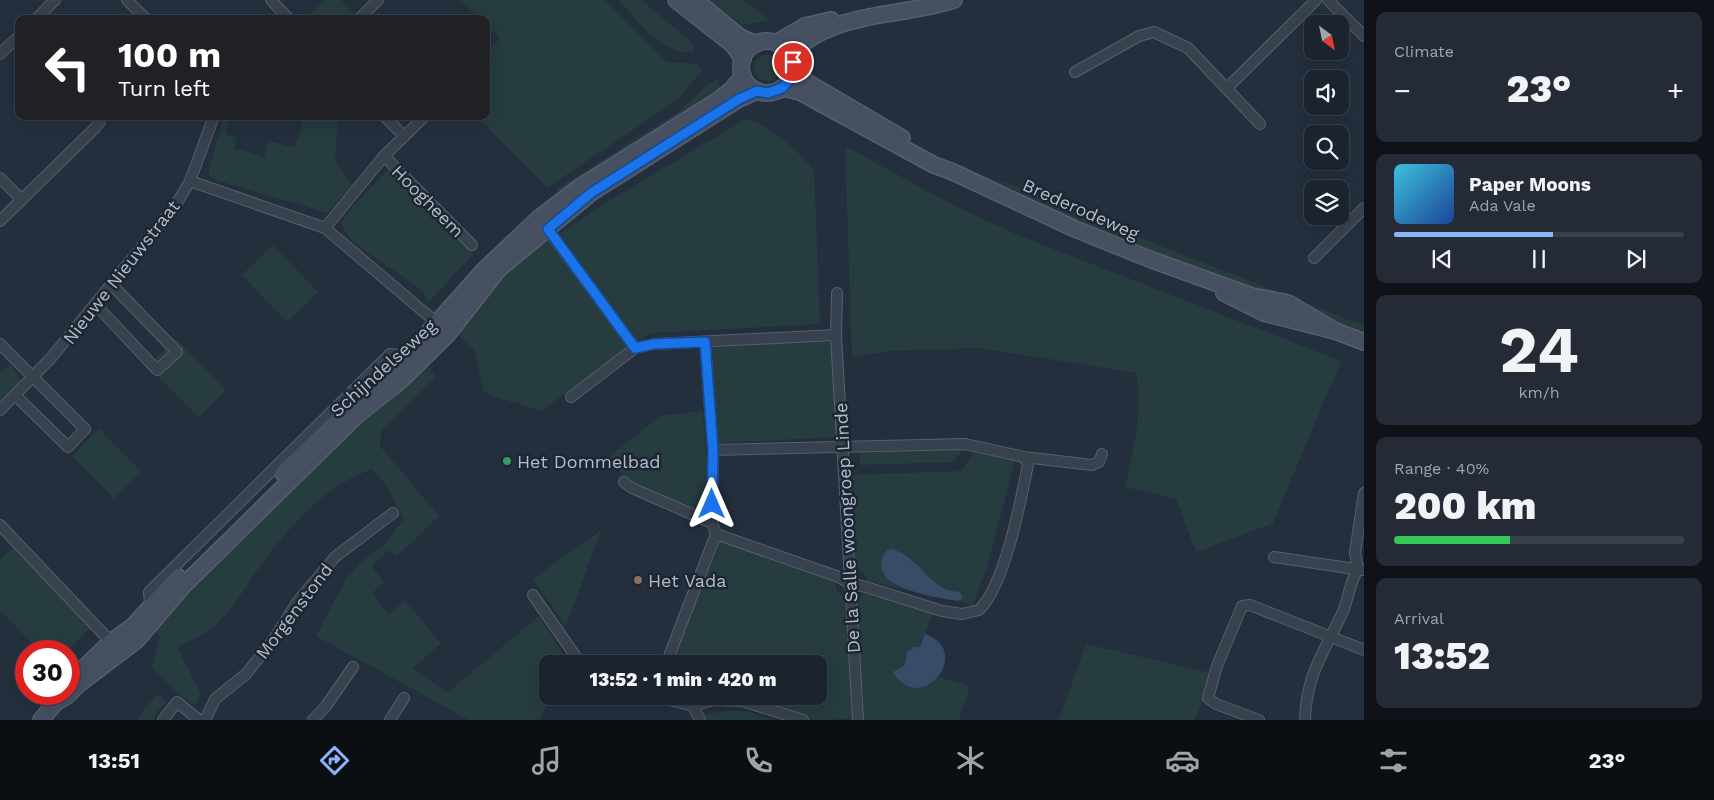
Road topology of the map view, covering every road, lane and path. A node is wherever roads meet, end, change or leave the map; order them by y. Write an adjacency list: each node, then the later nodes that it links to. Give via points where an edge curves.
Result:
1 (55, 0): 10 (street)
2 (127, 0): 11 (street)
3 (272, 0): 12 (street)
4 (378, 0): 13 (street)
5 (676, 0): 20 (main road, via 733,45)
6 (695, 0): 18 (main road, via 740,37)
7 (954, 0): 14 (main road)
8 (1316, 0): 24 (street)
9 (1328, 0): 15 (street)
10 (40, 15)
11 (142, 15)
12 (285, 15)
13 (363, 15)
14 (862, 18): 17 (main road, via 849,16 812,24); 21 (main road, via 822,30 800,45)
15 (1364, 36)
16 (15, 40): 19 (street)
17 (776, 43): 18 (main road); 21 (main road)
18 (756, 44): 20 (main road)
19 (0, 54)
20 (743, 59): 23 (main road)
21 (792, 62): 25 (main road, via 792,77); 34 (main road, Brederodeweg, via 805,82 940,160)
22 (1076, 72): 24 (street, via 1138,36 1154,32 1188,48)
23 (743, 76): 26 (main road); 40 (main road, Schijndelseweg, via 720,99 580,187)
24 (1228, 87): 31 (street)
25 (782, 88): 26 (main road, via 768,93); 34 (main road, Brederodeweg, via 800,92 926,161)
26 (757, 91): 40 (main road, Schijndelseweg, via 739,99)
27 (99, 120): 37 (street)
28 (212, 120): 36 (street, Nieuwe Nieuwstraat)
29 (388, 120): 32 (street, Hoogheem)
30 (421, 120): 32 (street, Hoogheem)
31 (1260, 124)
32 (404, 136): 33 (street, Hoogheem)
33 (384, 156): 41 (street, Hoogheem); 42 (street, Hoogheem)
34 (953, 172): 50 (main road, Brederodeweg, via 1075,229 1194,277 1251,308)
35 (0, 178): 37 (street)
36 (190, 180): 41 (street); 44 (street, Nieuwe Nieuwstraat, via 161,225)
37 (22, 200): 39 (street)
38 (1364, 208): 43 (street)
39 (0, 221)
40 (543, 224): 47 (main road, Schijndelseweg, via 484,270); 52 (street); 76 (main road, Schijndelseweg, via 498,270 462,319 435,347 399,382 357,415 184,585 137,640)
41 (325, 228): 47 (street)
42 (472, 245)
43 (1314, 258)
44 (112, 285): 46 (street, Nieuwe Nieuwstraat); 46 (street, via 177,352 157,370)
45 (837, 293): 48 (street, De la Salle woongroep Linde)
46 (96, 305): 53 (street, Nieuwe Nieuwstraat)
47 (438, 324): 72 (main road, Schijndelseweg, via 150,605 133,626)
48 (836, 335): 49 (street); 57 (street, De la Salle woongroep Linde)
49 (705, 342): 52 (street); 58 (street)
50 (1364, 342)
51 (0, 344): 53 (street)
52 (635, 348): 55 (street)
53 (34, 377): 54 (street, Nieuwe Nieuwstraat); 54 (street, via 85,429 68,447)
54 (15, 395): 56 (street, Nieuwe Nieuwstraat)
55 (571, 397)
56 (0, 410)
57 (842, 446): 58 (street); 60 (street, via 965,444); 69 (street, De la Salle woongroep Linde)
58 (713, 450): 64 (street)
59 (1102, 454): 60 (street, via 1099,462 1092,465)
60 (1024, 457): 69 (street, via 1028,464 1015,526 991,594 979,610 962,614 942,611)
61 (624, 482): 64 (street)
62 (1364, 493): 68 (street, via 1355,553)
63 (393, 513): 87 (street, Morgenstond, via 335,557 298,601 246,674 215,699)
64 (712, 523): 66 (street)
65 (0, 525): 72 (street)
66 (716, 534): 69 (street, via 839,577); 75 (street)
67 (1274, 558): 68 (street)
68 (1361, 570): 71 (street, via 1352,579)
69 (850, 584): 92 (street, De la Salle woongroep Linde)
70 (533, 595): 74 (street)
71 (1331, 636): 73 (street); 93 (street, via 1246,604 1239,610 1208,698); 94 (street, via 1314,668)
72 (111, 642): 76 (main road, via 115,649); 78 (main road, Schijndelseweg)
73 (1364, 650)
74 (574, 655)
75 (669, 655)
76 (104, 665): 79 (main road, Schijndelseweg)
77 (353, 666): 88 (street)
78 (80, 672)
79 (80, 683)
80 (404, 698): 89 (street)
81 (53, 705): 84 (main road, Schijndelseweg)
82 (689, 705): 83 (street)
83 (693, 706): 90 (street); 91 (street, via 712,700 742,701)
84 (41, 720)
85 (163, 720): 86 (street, via 177,702)
86 (198, 720)
87 (205, 720)
88 (313, 720)
89 (390, 720)
90 (700, 720)
91 (803, 720)
92 (858, 720)
93 (1259, 720)
94 (1305, 720)

